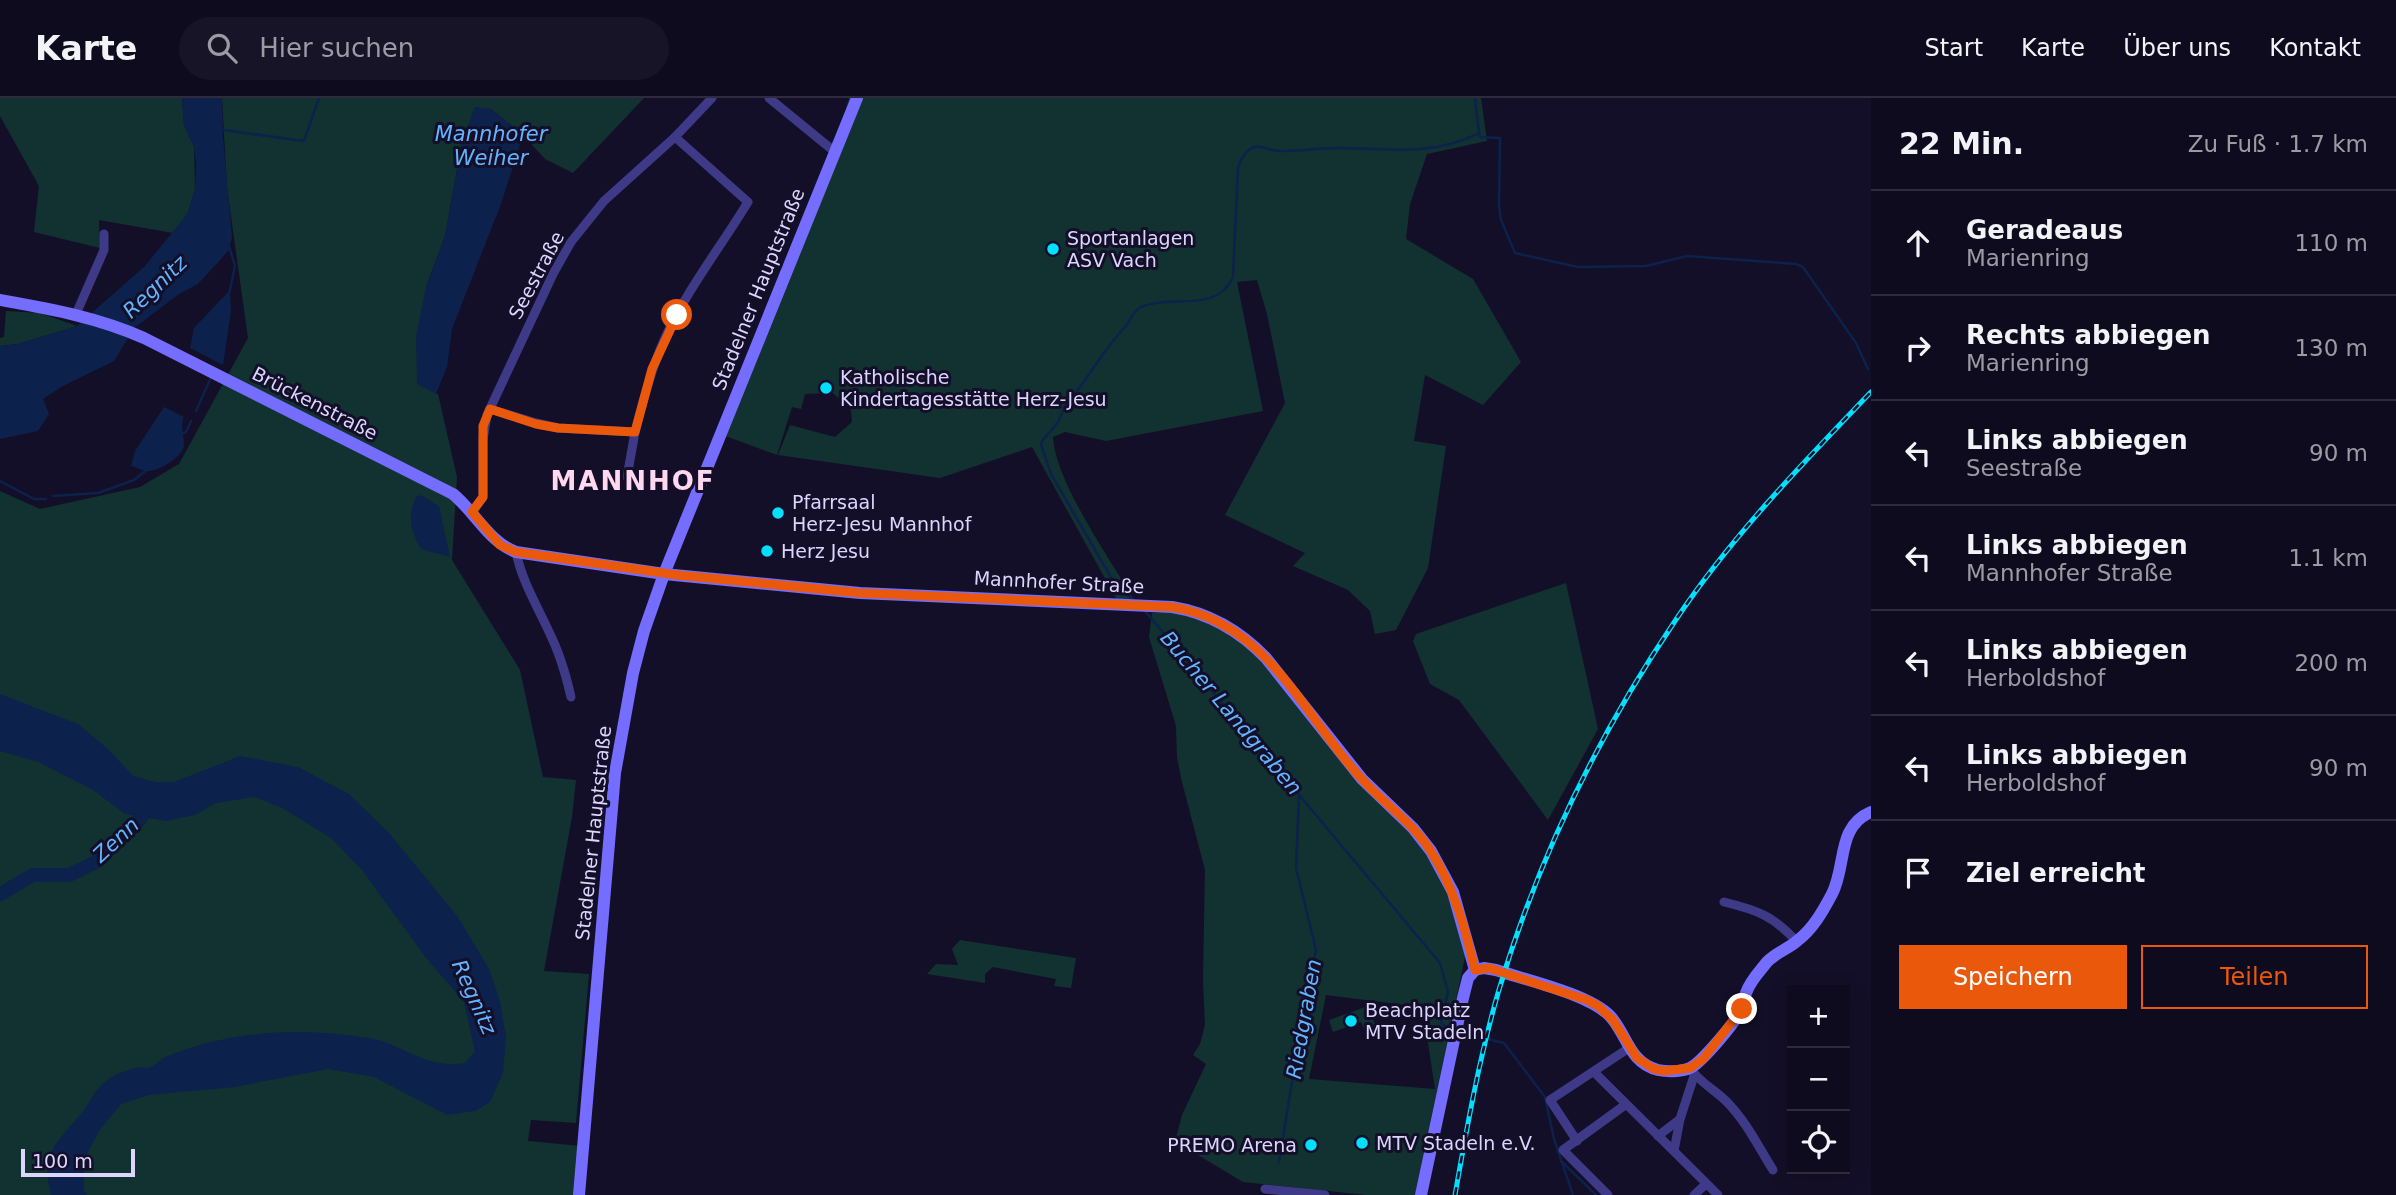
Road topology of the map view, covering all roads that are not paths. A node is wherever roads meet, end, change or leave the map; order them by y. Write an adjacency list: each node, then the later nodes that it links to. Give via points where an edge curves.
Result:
1 (712, 98): 4 (street, Seestraße)
2 (769, 98): 5 (street)
3 (858, 98): 5 (main road, Stadelner Hauptstraße)
4 (674, 137): 9 (street, Seestraße, via 604,201 571,242); 10 (street, via 748,202 665,338)
5 (835, 152): 14 (main road, Stadelner Hauptstraße)
6 (104, 234): 8 (street, via 104,250)
7 (0, 300): 8 (main road)
8 (79, 315): 12 (main road, Brückenstraße, via 176,355 431,483)
9 (490, 409): 10 (street, via 558,428); 12 (street, Seestraße, via 483,426 483,497)
10 (635, 432): 11 (street)
11 (627, 477)
12 (472, 512): 13 (main road, Mannhofer Straße, via 500,545)
13 (516, 552): 14 (main road, Mannhofer Straße); 15 (street, via 528,591 562,661)
14 (664, 574): 19 (main road, Mannhofer Straße, via 860,593 1156,606 1190,610 1219,621 1266,658 1362,779 1430,851 1453,892); 31 (main road, Stadelner Hauptstraße, via 644,631 615,773)
15 (571, 697)
16 (1871, 812): 18 (main road, via 1850,829 1833,893)
17 (1724, 902): 18 (street, via 1754,909 1781,924)
18 (1797, 942): 22 (main road, via 1771,957 1752,980 1739,1015)
19 (1475, 970): 20 (main road, via 1489,968 1592,1003 1610,1016); 33 (main road, via 1468,978)
20 (1629, 1048): 21 (street); 22 (main road, via 1654,1069)
21 (1594, 1072): 23 (street); 26 (street, via 1550,1100)
22 (1692, 1072): 24 (street); 28 (street, via 1744,1121)
23 (1625, 1105): 25 (street); 26 (street)
24 (1680, 1119): 25 (street); 27 (street)
25 (1658, 1136): 27 (street)
26 (1577, 1141): 34 (street, via 1563,1150)
27 (1674, 1152): 29 (street)
28 (1773, 1170)
29 (1706, 1184): 35 (street); 36 (street)
30 (1265, 1189): 32 (street)
31 (579, 1195)
32 (1325, 1195)
33 (1421, 1195)
34 (1608, 1195)
35 (1694, 1195)
36 (1718, 1195)

